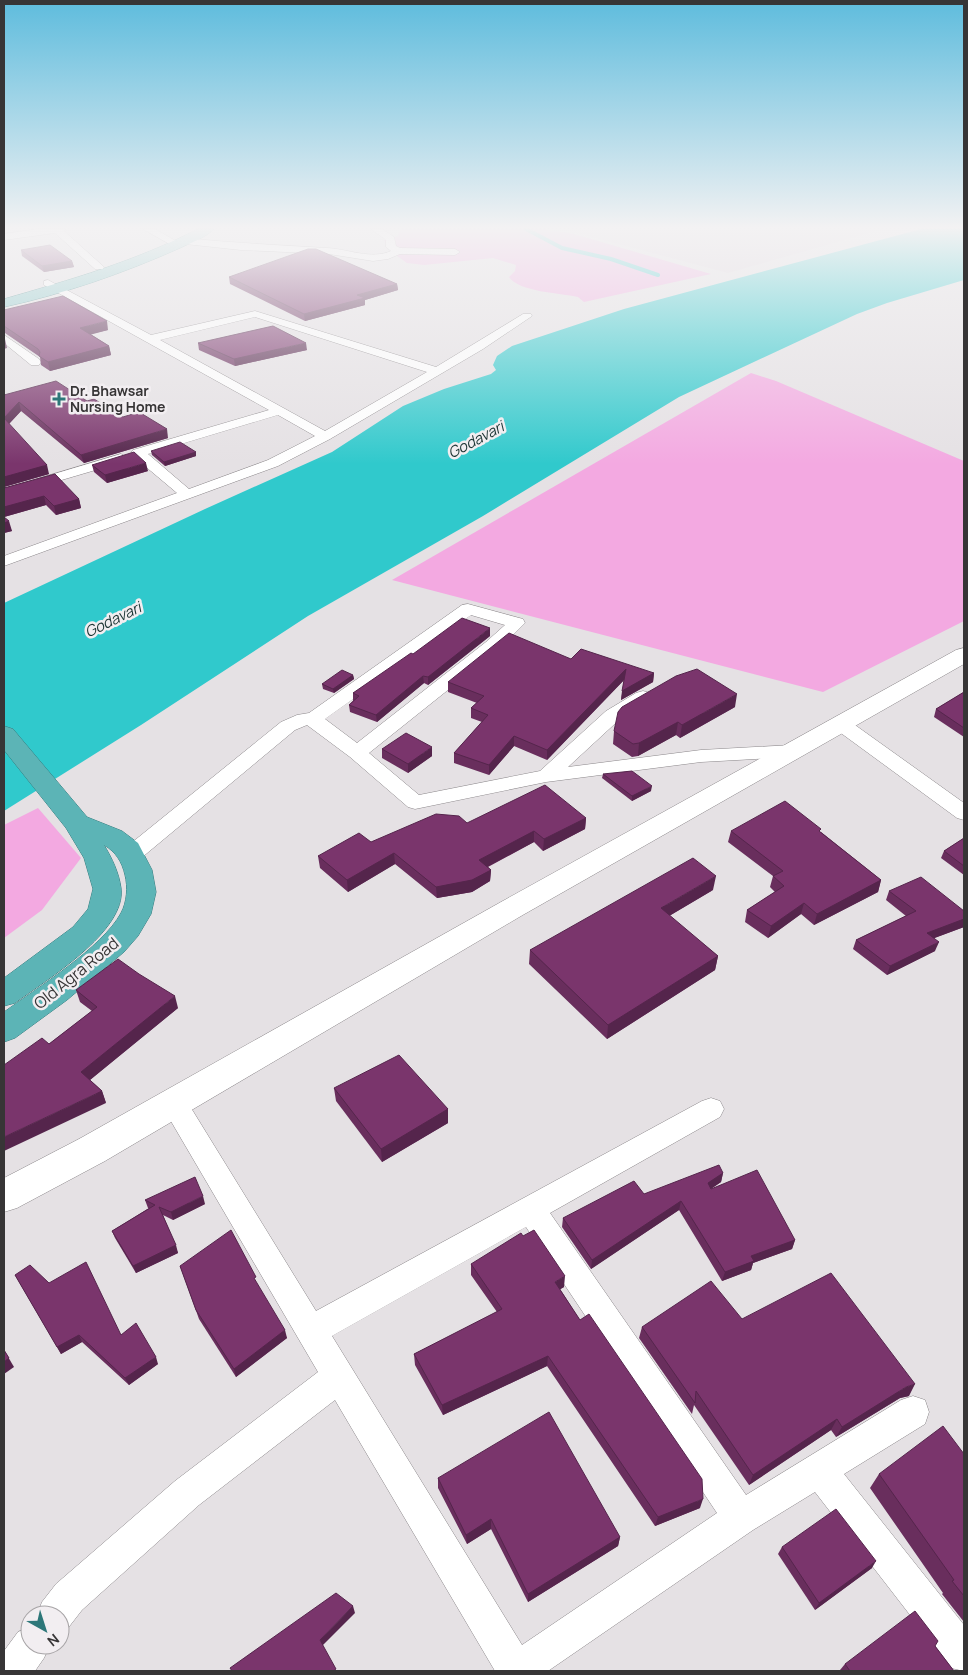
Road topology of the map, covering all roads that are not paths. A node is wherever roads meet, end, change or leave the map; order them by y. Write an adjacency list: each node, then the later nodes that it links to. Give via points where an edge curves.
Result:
1 (91, 307): 4 (street)
2 (527, 316): 6 (street)
3 (4, 338): 5 (street)
4 (150, 340): 6 (street, via 255,314); 7 (street)
5 (35, 362)
6 (437, 371): 8 (street)
7 (279, 411): 8 (street); 9 (street)
8 (325, 436): 11 (street, via 273,463)
9 (138, 453): 10 (street); 11 (street)
10 (4, 493)
11 (186, 494): 12 (street)
12 (4, 560)
13 (964, 655): 16 (main road)
14 (662, 687): 20 (street, via 613,715)
15 (313, 719): 19 (street); 19 (street, via 468,609 517,623); 23 (street, via 288,726)
16 (841, 724): 18 (main road); 21 (street)
17 (4, 734): 22 (highway, Old Agra Road)
18 (792, 751): 20 (street, via 701,756); 26 (main road, via 511,908)
19 (357, 752): 20 (street, via 414,802)
20 (546, 776)
21 (964, 813)
22 (77, 823): 23 (highway, Old Agra Road, via 122,844); 24 (highway, Old Agra Road, via 98,858 107,889 102,912 84,935)
23 (132, 854): 25 (highway, Old Agra Road, via 140,876 141,896 136,915 120,938 91,964)
24 (4, 994)
25 (4, 1029)
26 (174, 1103): 28 (main road); 30 (street)
27 (711, 1109): 29 (street)
28 (4, 1196)
29 (530, 1209): 30 (street); 34 (street)
30 (311, 1331): 31 (street)
31 (338, 1378): 35 (street, via 187,1492); 39 (street)
32 (913, 1412): 33 (street)
33 (819, 1470): 34 (street); 37 (street)
34 (741, 1518): 39 (street)
35 (63, 1605)
36 (24, 1655): 38 (street)
37 (964, 1656)
38 (12, 1671)
39 (516, 1671)

